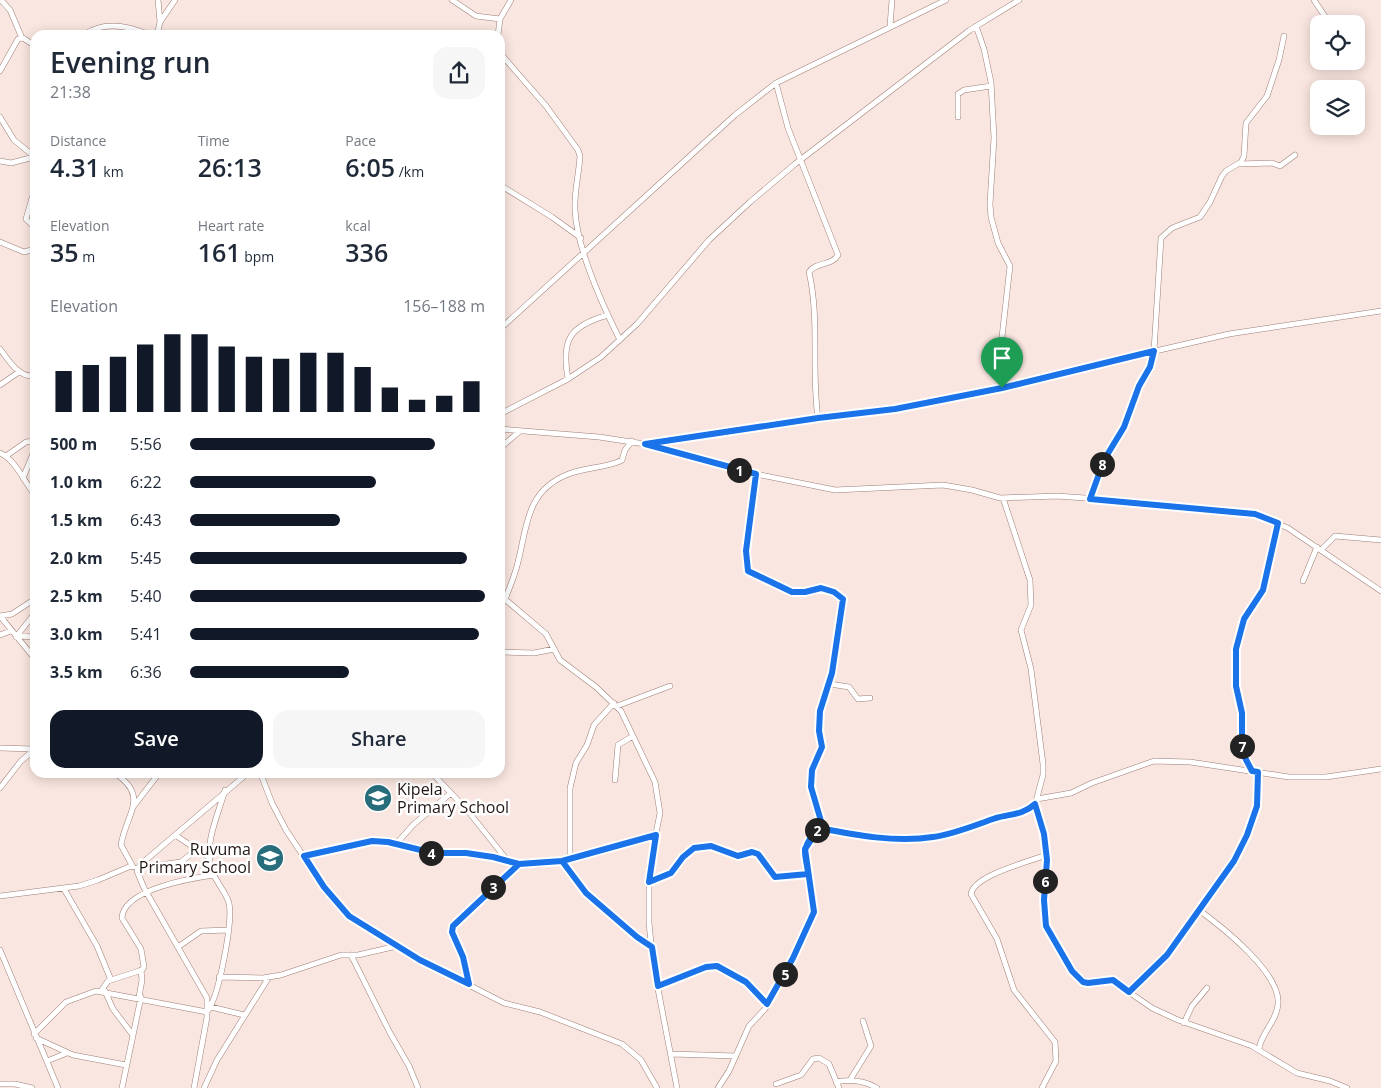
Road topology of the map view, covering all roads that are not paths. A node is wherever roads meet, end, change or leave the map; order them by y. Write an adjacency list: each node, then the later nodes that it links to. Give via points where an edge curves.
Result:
1 (1, 0): 22 (street, via 10,10)
2 (158, 0): 14 (street)
3 (175, 0): 14 (street)
4 (452, 0): 13 (street, via 476,16)
5 (511, 0): 13 (street)
6 (892, 0): 15 (street)
7 (930, 0): 11 (street)
8 (946, 0): 11 (street)
9 (1019, 0): 16 (street)
10 (1314, 0): 12 (street)
11 (931, 7): 15 (street)
12 (1324, 15)
13 (500, 19): 20 (street)
14 (160, 22): 19 (street)
15 (890, 26): 26 (street)
16 (976, 26): 27 (street); 33 (street)
17 (93, 30): 18 (street, via 124,26)
18 (136, 30)
19 (158, 30)
20 (499, 30)
21 (1284, 36): 35 (street, via 1280,60 1266,96 1246,123 1244,156)
22 (22, 38): 23 (street); 25 (street, via 14,44)
23 (30, 43)
24 (505, 59): 39 (street, via 546,106 578,150 575,209)
25 (0, 71)
26 (776, 82): 33 (street, via 788,128); 42 (street, via 735,115)
27 (991, 86): 29 (street, via 958,94); 53 (street, via 994,138 991,211 998,243 1010,266 1002,337)
28 (0, 117): 30 (street, via 14,140)
29 (958, 117)
30 (30, 154)
31 (1295, 155): 35 (street, via 1280,166 1272,163)
32 (30, 158): 34 (street, via 11,163)
33 (802, 159): 46 (street, via 714,235 645,316); 55 (street, via 838,255 809,272 814,301 814,381)
34 (0, 160)
35 (1239, 164): 48 (street, via 1222,176 1200,217 1172,228 1161,238)
36 (505, 188): 39 (street)
37 (30, 205): 38 (street, via 26,219)
38 (30, 223)
39 (581, 238): 42 (street)
40 (0, 242): 41 (street, via 24,252)
41 (30, 250)
42 (584, 253): 44 (street); 45 (street)
43 (1381, 311): 48 (street, via 1253,330)
44 (608, 315): 46 (street); 51 (street, via 579,327 568,338)
45 (505, 324)
46 (620, 340): 51 (street)
47 (0, 349): 49 (street)
48 (1154, 351): 53 (street); 68 (street, via 1150,367 1139,386 1124,427 1104,460)
49 (19, 372): 50 (street); 52 (street)
50 (30, 376)
51 (568, 379): 54 (street)
52 (0, 385)
53 (1002, 388): 55 (street, via 895,409)
54 (505, 411)
55 (818, 418): 61 (street)
56 (505, 430): 57 (street)
57 (520, 431): 58 (street); 60 (street)
58 (632, 441): 61 (street); 74 (street, via 622,460 567,474 540,494 528,514 518,564)
59 (30, 442): 62 (street)
60 (505, 444)
61 (645, 444): 64 (street)
62 (3, 455): 65 (street)
63 (30, 461): 65 (street)
64 (756, 474): 67 (street, via 835,490 943,486); 85 (street, via 746,551 748,571 792,592 821,588 843,599)
65 (23, 478): 66 (street)
66 (30, 488)
67 (1003, 498): 68 (street, via 1057,496); 104 (street, via 1032,589 1022,630 1031,669 1043,764)
68 (1090, 499): 69 (street, via 1255,514)
69 (1278, 523): 71 (street); 94 (street, via 1263,590 1244,619 1236,649 1242,752)
70 (1381, 540): 71 (street, via 1335,536)
71 (1319, 549): 72 (street); 73 (street)
72 (1302, 581)
73 (1381, 591)
74 (505, 599): 82 (street, via 546,634)
75 (30, 602): 76 (street, via 16,612)
76 (0, 616): 78 (street)
77 (30, 619): 81 (street)
78 (11, 631): 79 (street); 81 (street)
79 (0, 635)
80 (30, 636): 81 (street)
81 (17, 637): 84 (street)
82 (554, 649): 83 (street, via 534,653); 88 (street, via 560,660)
83 (505, 652)
84 (30, 653)
85 (830, 684): 87 (street, via 849,686 858,699); 106 (street, via 820,711 822,747 812,770 811,787 821,821)
86 (670, 686): 88 (street)
87 (870, 698)
88 (615, 705): 89 (street); 114 (street, via 594,725 571,780)
89 (633, 736): 100 (street, via 618,744); 108 (street, via 659,798)
90 (0, 748): 91 (street)
91 (30, 749)
92 (30, 755): 101 (street)
93 (1381, 769): 94 (street, via 1326,777 1288,777)
94 (1255, 771): 104 (street, via 1190,762 1154,761 1071,793); 126 (street, via 1257,806 1247,835 1234,861)
95 (120, 778): 105 (street, via 130,786)
96 (156, 778): 105 (street)
97 (241, 778): 102 (street)
98 (263, 778): 112 (street, via 277,812)
99 (437, 778): 103 (street)
100 (615, 780)
101 (0, 788)
102 (226, 790): 107 (street); 113 (street, via 213,832)
103 (451, 793): 109 (street); 115 (street)
104 (1036, 802): 106 (street, via 1026,812 954,833 916,839 858,835); 111 (street)
105 (133, 808): 118 (street, via 122,845)
106 (819, 828): 120 (street, via 805,849)
107 (175, 835): 110 (street); 119 (street)
108 (656, 835): 114 (street); 122 (street)
109 (396, 844): 112 (street, via 372,841); 115 (street, via 420,851 467,853)
110 (196, 850): 113 (street); 119 (street, via 181,862)
111 (1046, 855): 142 (street, via 1046,926 1072,971 1083,982 1113,980); 172 (street, via 994,875 975,886 971,894 997,938 1015,993 1055,1042 1056,1061)
112 (304, 856): 128 (street, via 324,887 349,916)
113 (210, 858): 121 (street)
114 (570, 859): 116 (street)
115 (508, 860): 117 (street)
116 (562, 861): 117 (street); 130 (street, via 586,893)
117 (519, 864): 138 (street, via 453,926 452,932 463,957)
118 (131, 866): 119 (street); 123 (street, via 98,880)
119 (137, 870): 124 (street)
120 (808, 874): 122 (street, via 775,877 758,854 752,852 738,856 711,846 694,848 671,873); 144 (street, via 814,912)
121 (214, 875): 124 (street); 127 (street, via 228,902)
122 (649, 882): 130 (street)
123 (64, 889): 125 (street); 137 (street, via 97,946)
124 (146, 892): 129 (street); 134 (street, via 125,907 122,913 141,949 145,963)
125 (0, 896)
126 (1199, 910): 142 (street, via 1167,955); 151 (street, via 1231,935 1275,985 1278,1004)
127 (228, 930): 129 (street, via 201,931); 135 (street)
128 (397, 946): 132 (street); 138 (street)
129 (178, 947): 145 (street, via 203,989)
130 (652, 947): 139 (street)
131 (0, 950): 133 (street)
132 (351, 955): 136 (street, via 341,955); 166 (street)
133 (2, 962): 150 (street)
134 (141, 970): 137 (street); 143 (street)
135 (219, 977): 136 (street); 145 (street)
136 (269, 977): 146 (street)
137 (111, 980): 141 (street)
138 (469, 984): 167 (street, via 504,1003 540,1012 622,1044 641,1060)
139 (658, 986): 144 (street, via 706,967 717,966 746,982); 153 (street)
140 (1207, 988): 148 (street, via 1192,1006)
141 (103, 991): 143 (street); 149 (street); 150 (street, via 66,1002)
142 (1129, 992): 148 (street, via 1152,1008)
143 (140, 997): 145 (street); 149 (street)
144 (767, 1004): 154 (street, via 749,1026)
145 (209, 1009): 146 (street); 164 (street)
146 (244, 1015): 165 (street, via 216,1060)
147 (863, 1021): 157 (street, via 870,1046)
148 (1184, 1023): 151 (street)
149 (132, 1034): 156 (street)
150 (35, 1036): 152 (street); 155 (street)
151 (1259, 1049): 173 (street, via 1297,1073 1326,1079)
152 (67, 1053): 155 (street); 156 (street)
153 (672, 1054): 154 (street); 168 (street)
154 (736, 1056): 169 (street)
155 (47, 1061): 162 (street)
156 (126, 1065): 163 (street)
157 (850, 1080): 158 (street); 171 (street)
158 (836, 1082): 160 (street, via 829,1064 819,1058 813,1059 801,1075); 170 (street)
159 (0, 1084): 161 (street)
160 (776, 1084)
161 (32, 1088)
162 (58, 1088)
163 (122, 1088)
164 (194, 1088)
165 (204, 1088)
166 (418, 1088)
167 (657, 1088)
168 (677, 1088)
169 (718, 1088)
170 (839, 1088)
171 (877, 1088)
172 (1042, 1088)
173 (1347, 1088)

